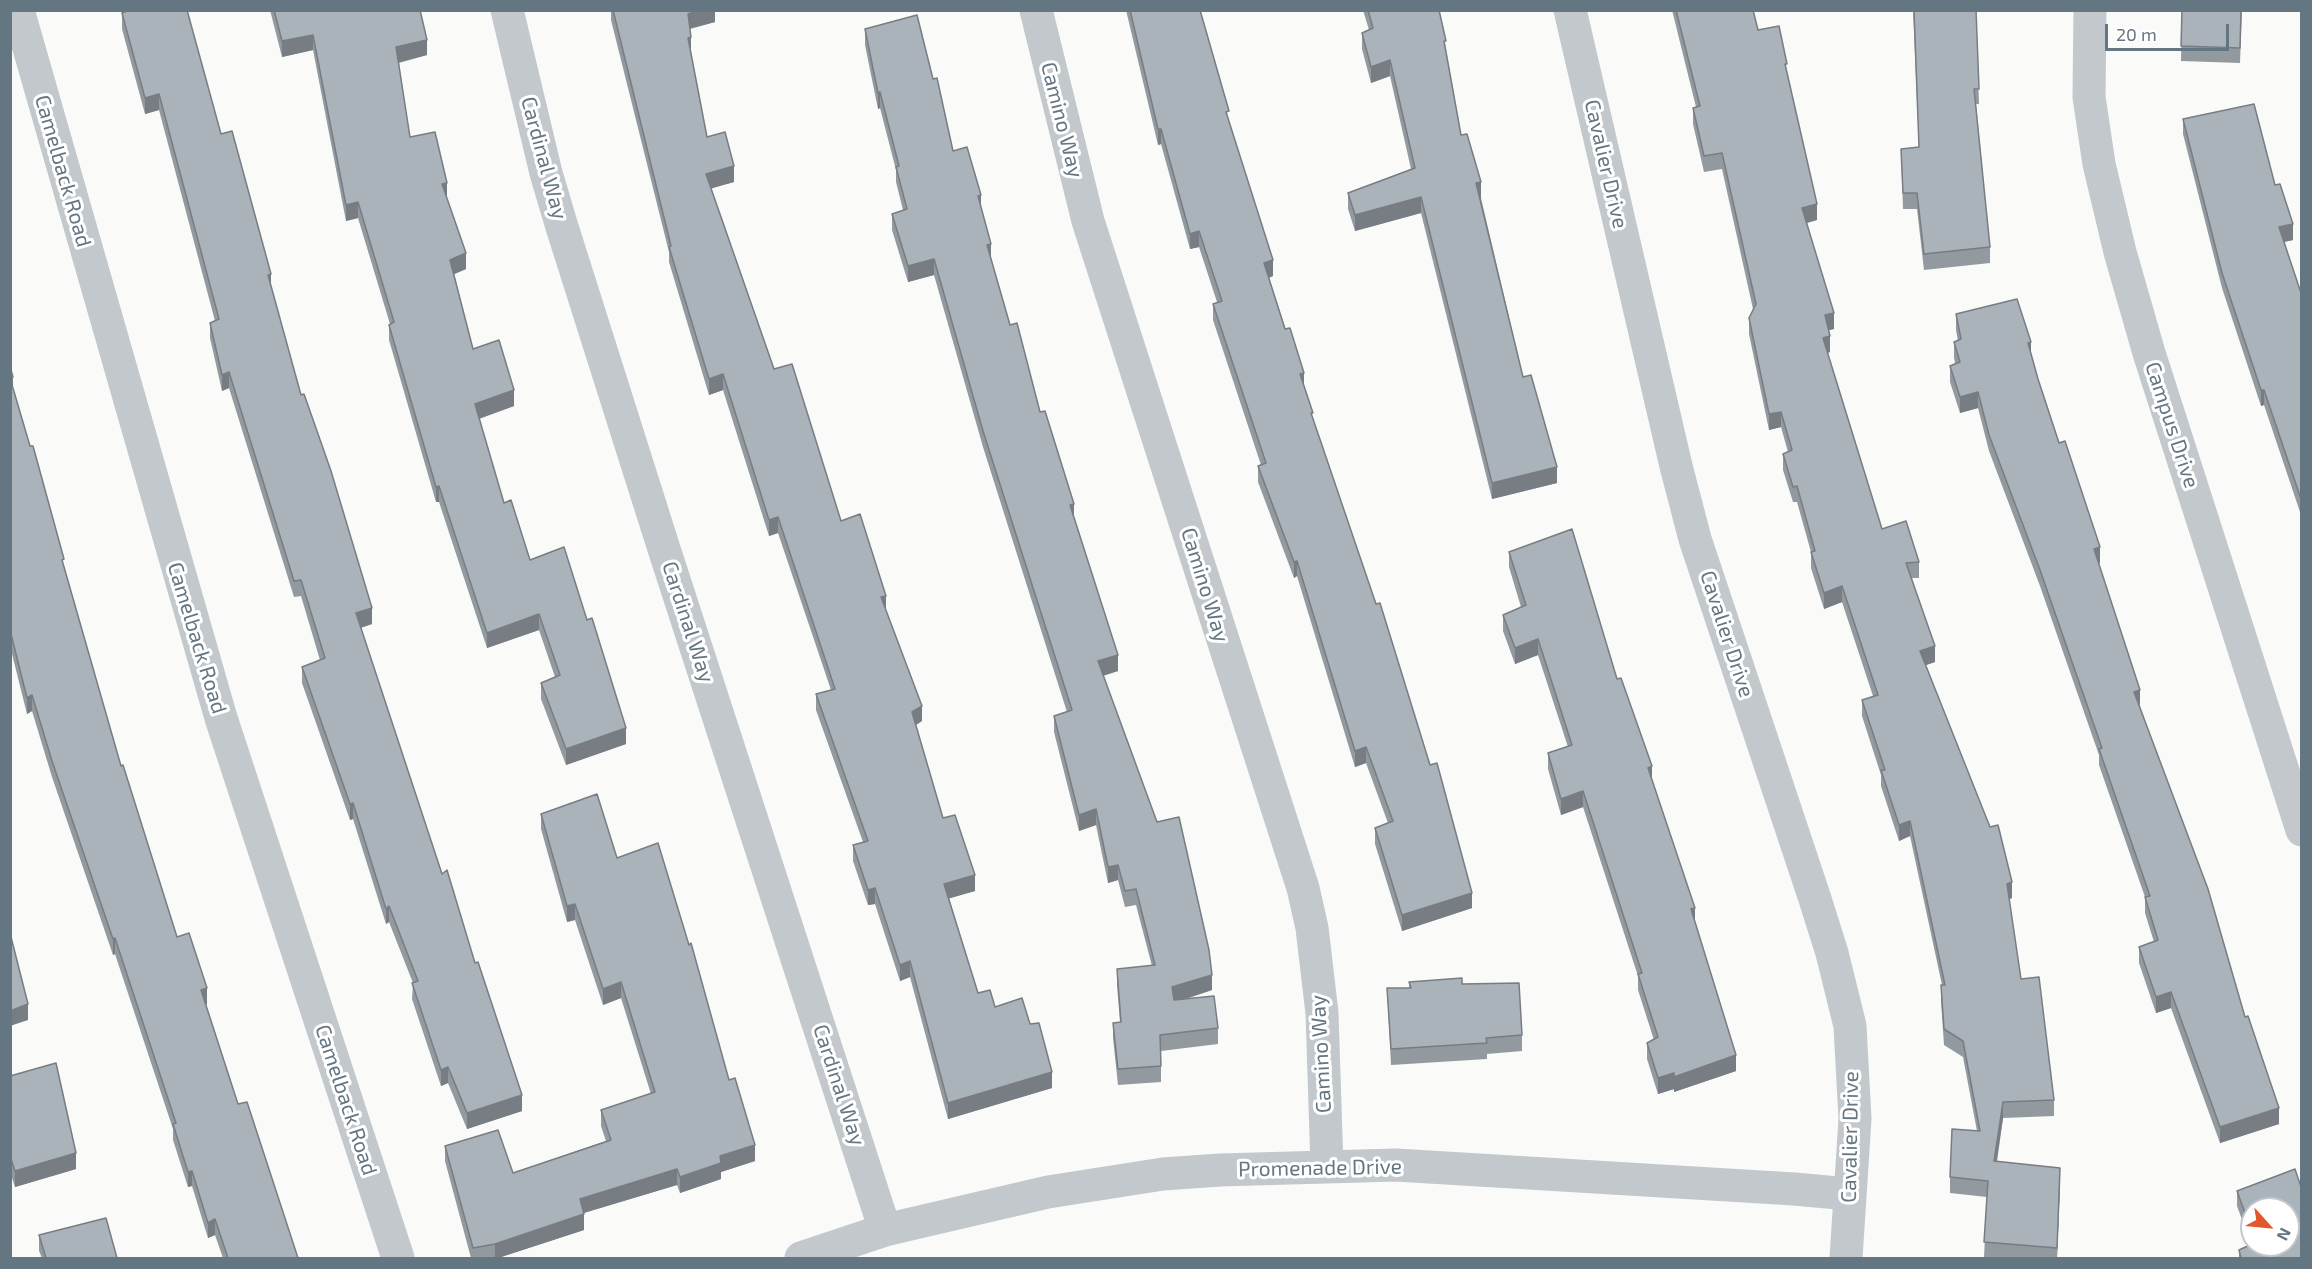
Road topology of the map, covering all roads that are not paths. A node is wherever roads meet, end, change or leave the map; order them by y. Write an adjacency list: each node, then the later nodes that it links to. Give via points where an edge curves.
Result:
1 (18, 10): 10 (street, Camelback Road, via 221,718)
2 (507, 10): 9 (street, Cardinal Way, via 546,173 566,238)
3 (1036, 10): 7 (street, Camino Way, via 1088,221 1302,888 1312,928 1322,1013)
4 (1570, 10): 8 (street, Cavalier Drive, via 1695,539 1819,910 1850,1026 1855,1119)
5 (2090, 10): 6 (street, Campus Drive, via 2089,97 2099,164 2120,252)
6 (2301, 830)
7 (1327, 1167): 8 (street, Promenade Drive, via 1396,1166); 9 (street, Promenade Drive, via 1197,1172 1100,1182)
8 (1849, 1194): 12 (street, Cavalier Drive)
9 (885, 1230): 11 (street, Promenade Drive)
10 (398, 1258)
11 (801, 1258)
12 (1846, 1258)

